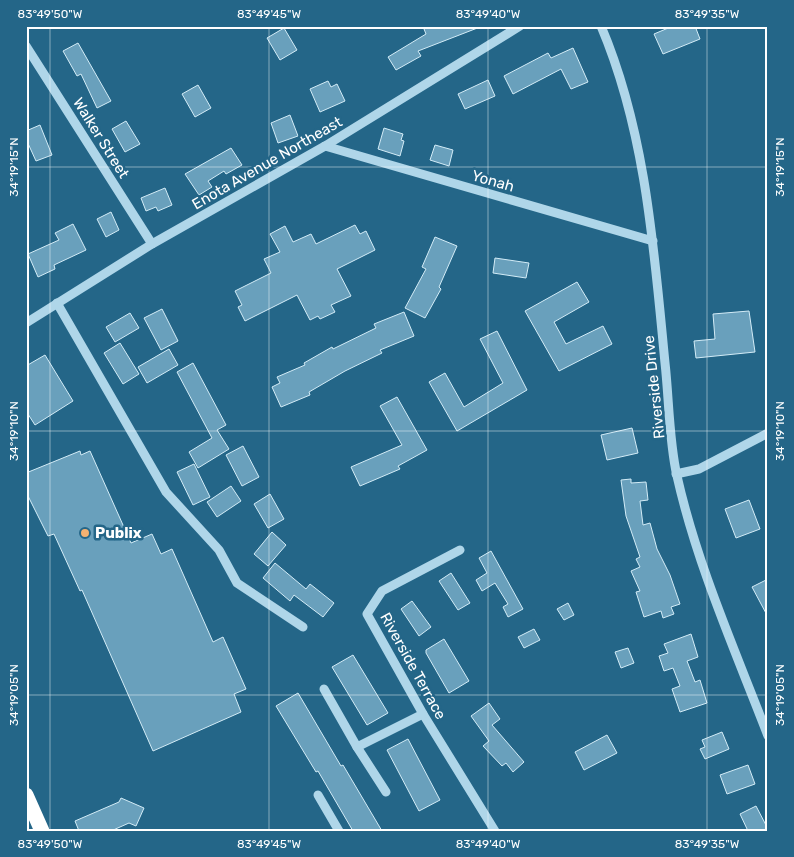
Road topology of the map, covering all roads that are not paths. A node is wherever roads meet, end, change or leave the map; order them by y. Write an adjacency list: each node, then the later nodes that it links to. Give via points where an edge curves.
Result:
1 (520, 26): 4 (street, Enota Avenue Northeast)
2 (602, 26): 5 (street, Riverside Drive, via 626,97)
3 (26, 46): 6 (street, Walker Street)
4 (325, 146): 5 (street, Yonah); 6 (street, Enota Avenue Northeast)
5 (653, 241): 10 (street, Riverside Drive)
6 (152, 244): 7 (street, Enota Avenue Northeast)
7 (58, 303): 8 (street, Enota Avenue Northeast); 12 (street, via 166,492 219,550 237,583)
8 (26, 323)
9 (768, 433): 10 (street, via 699,469)
10 (676, 474): 15 (street, Riverside Drive, via 701,564)
11 (460, 550): 14 (street, Riverside Terrace, via 382,591 367,614)
12 (303, 627)
13 (324, 690): 16 (street)
14 (423, 714): 16 (street); 22 (street, Riverside Terrace)
15 (768, 736)
16 (356, 747): 17 (street)
17 (386, 792)
18 (26, 795): 20 (highway)
19 (318, 795): 21 (street)
20 (42, 831)
21 (339, 831)
22 (495, 831)

